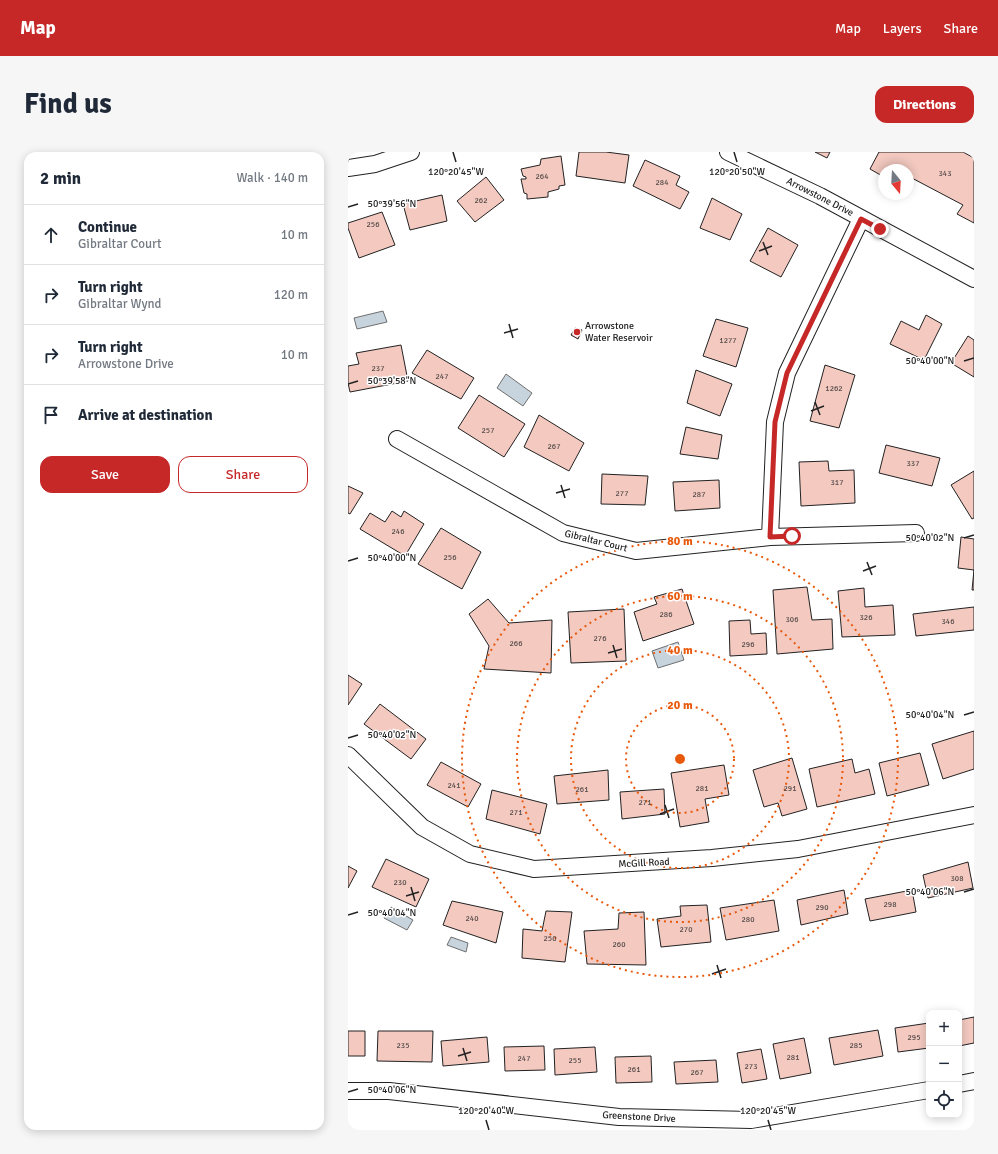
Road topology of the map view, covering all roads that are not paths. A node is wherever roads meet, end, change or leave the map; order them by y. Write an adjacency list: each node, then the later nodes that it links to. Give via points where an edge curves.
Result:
1 (411, 152): 3 (street, via 375,164)
2 (728, 152): 4 (street, Arrowstone Drive, via 820,196)
3 (348, 168)
4 (861, 219): 5 (street, Arrowstone Drive); 8 (street, via 787,373 775,422)
5 (974, 279)
6 (397, 439): 8 (street, Gibraltar Court, via 563,533 636,551)
7 (916, 533): 8 (street, Gibraltar Court)
8 (770, 537)
9 (348, 755): 10 (street, McGill Road, via 422,827 470,854 534,869 712,858 790,850)
10 (974, 815)
11 (974, 1081): 12 (street)
12 (962, 1083)
13 (348, 1091): 15 (street, Greenstone Drive, via 396,1092 619,1117)
14 (926, 1091): 15 (street, Greenstone Drive)
15 (752, 1125)

